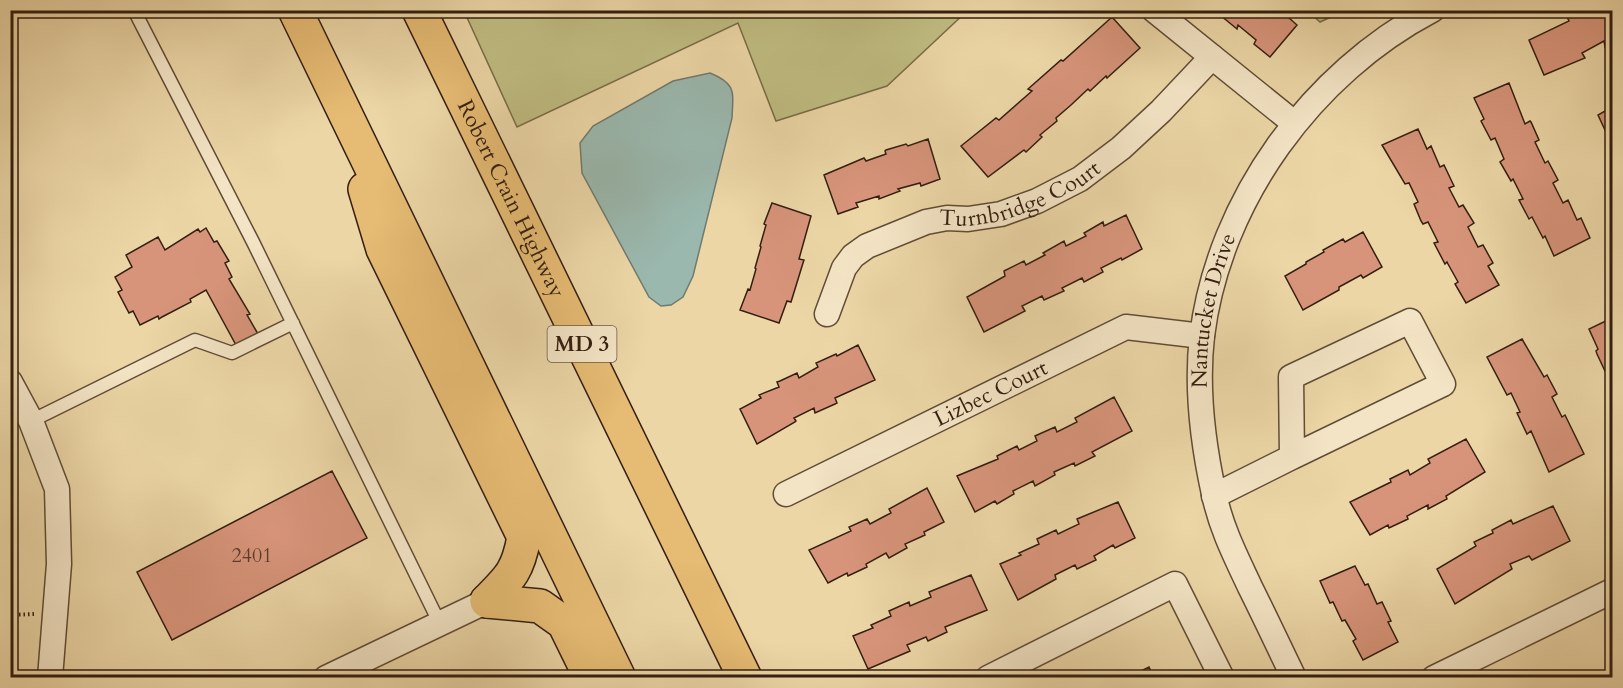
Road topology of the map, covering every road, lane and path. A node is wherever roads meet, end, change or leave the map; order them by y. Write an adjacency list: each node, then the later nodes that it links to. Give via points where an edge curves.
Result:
1 (134, 10): 10 (lane)
2 (296, 10): 7 (highway)
3 (419, 10): 26 (highway, Robert Crain Highway / MD 3)
4 (1154, 10): 6 (street)
5 (1432, 10): 8 (street, Nantucket Drive, via 1376,46 1332,83)
6 (1212, 57): 8 (street); 9 (street, Turnbridge Court, via 1121,148 1080,179 1001,214 926,222 867,246 844,268)
7 (336, 93): 18 (highway, via 383,249 524,537 513,574); 25 (highway)
8 (1294, 123): 11 (street, Nantucket Drive, via 1268,158 1243,205 1213,282)
9 (827, 314)
10 (293, 323): 13 (lane, via 232,353 195,340); 21 (lane)
11 (1202, 336): 15 (street, Lizbec Court, via 1126,327); 16 (street, Nantucket Drive, via 1200,388)
12 (10, 382): 13 (street)
13 (31, 421): 22 (street, via 57,489 59,564)
14 (1292, 457): 14 (street, via 1443,384 1410,321 1291,376); 16 (street)
15 (786, 494)
16 (1214, 496): 29 (street, Nantucket Drive, via 1227,538)
17 (1612, 591): 30 (street)
18 (487, 601): 21 (street); 24 (highway, via 540,606 564,623)
19 (10, 615): 20 (path)
20 (34, 615)
21 (440, 624): 23 (street)
22 (50, 678)
23 (326, 678)
24 (591, 678)
25 (619, 678)
26 (745, 678)
27 (988, 678): 28 (street, via 1175,584)
28 (1222, 678)
29 (1294, 678)
30 (1434, 678)

